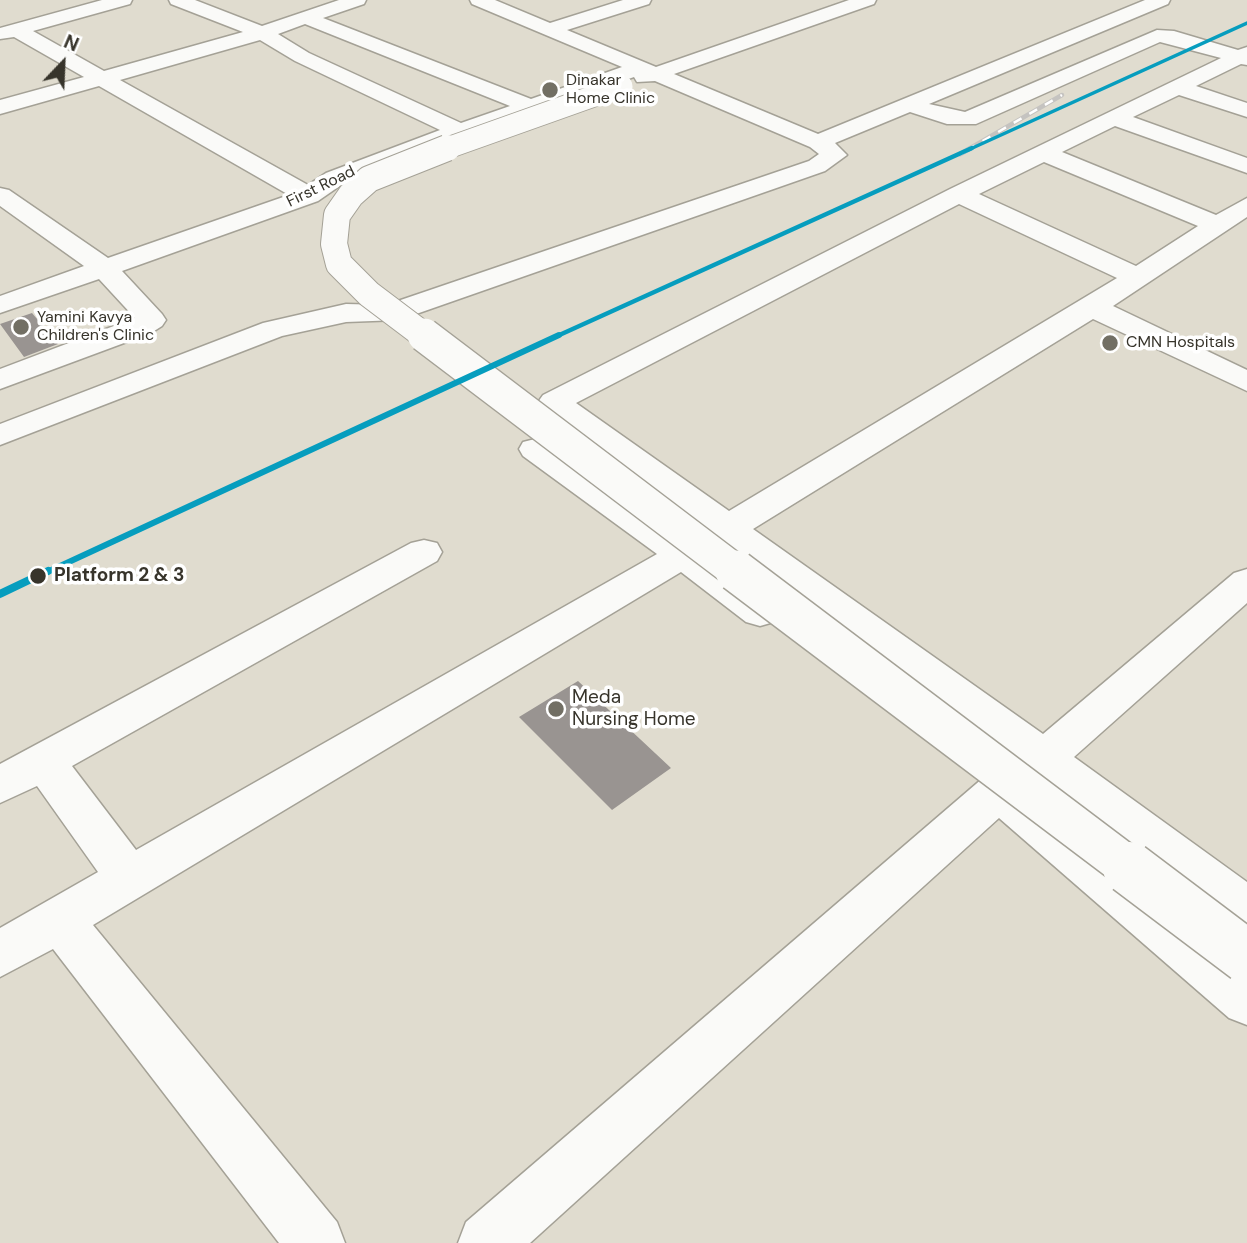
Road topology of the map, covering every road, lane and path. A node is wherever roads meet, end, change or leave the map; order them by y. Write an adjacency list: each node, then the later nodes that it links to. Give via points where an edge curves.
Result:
1 (123, 0): 12 (street)
2 (178, 0): 13 (street)
3 (357, 0): 10 (street)
4 (479, 0): 11 (street)
5 (642, 0): 11 (street)
6 (867, 0): 15 (street)
7 (1161, 0): 9 (street)
8 (1111, 4): 9 (street)
9 (1136, 11): 19 (street)
10 (306, 18): 13 (street); 18 (street)
11 (549, 29): 15 (street)
12 (9, 33): 16 (street)
13 (262, 33): 16 (street); 23 (street, via 302,57)
14 (1245, 56): 17 (street); 19 (street, via 1157,36 968,119)
15 (640, 75): 18 (street, First Road); 24 (street); 52 (street, bridge, via 369,179 337,215 334,244 339,264 369,294)
16 (100, 78): 20 (street); 29 (street)
17 (1180, 88): 21 (street); 22 (street)
18 (530, 106): 23 (street, First Road)
19 (912, 106): 24 (street)
20 (0, 107)
21 (1247, 110)
22 (1116, 119): 25 (street); 26 (street)
23 (462, 132): 29 (street, First Road, via 347,173)
24 (818, 142): 38 (street, via 835,155 817,166 388,314 346,313 273,329)
25 (1043, 153): 27 (street); 31 (street)
26 (1247, 166)
27 (959, 194): 33 (street); 40 (street, via 554,402)
28 (0, 195): 32 (street)
29 (309, 196): 32 (street, First Road)
30 (1247, 206): 31 (street)
31 (1218, 225): 33 (street)
32 (103, 267): 34 (street, First Road); 36 (street, via 150,316 149,323)
33 (1138, 277): 35 (street)
34 (0, 305)
35 (1093, 307): 37 (street); 40 (street)
36 (0, 380)
37 (1247, 382)
38 (0, 435)
39 (535, 449): 42 (street)
40 (726, 528): 42 (street); 44 (street)
41 (424, 552): 45 (street)
42 (683, 555): 47 (street); 48 (street)
43 (1247, 582): 44 (street)
44 (1044, 758): 49 (street)
45 (44, 761): 46 (street); 48 (street)
46 (0, 785)
47 (999, 791): 53 (street); 55 (street)
48 (129, 878): 50 (street)
49 (1247, 910)
50 (59, 920): 51 (street); 54 (street)
51 (0, 954)
52 (1247, 957)
53 (1247, 1001)
54 (316, 1243)
55 (487, 1243)

